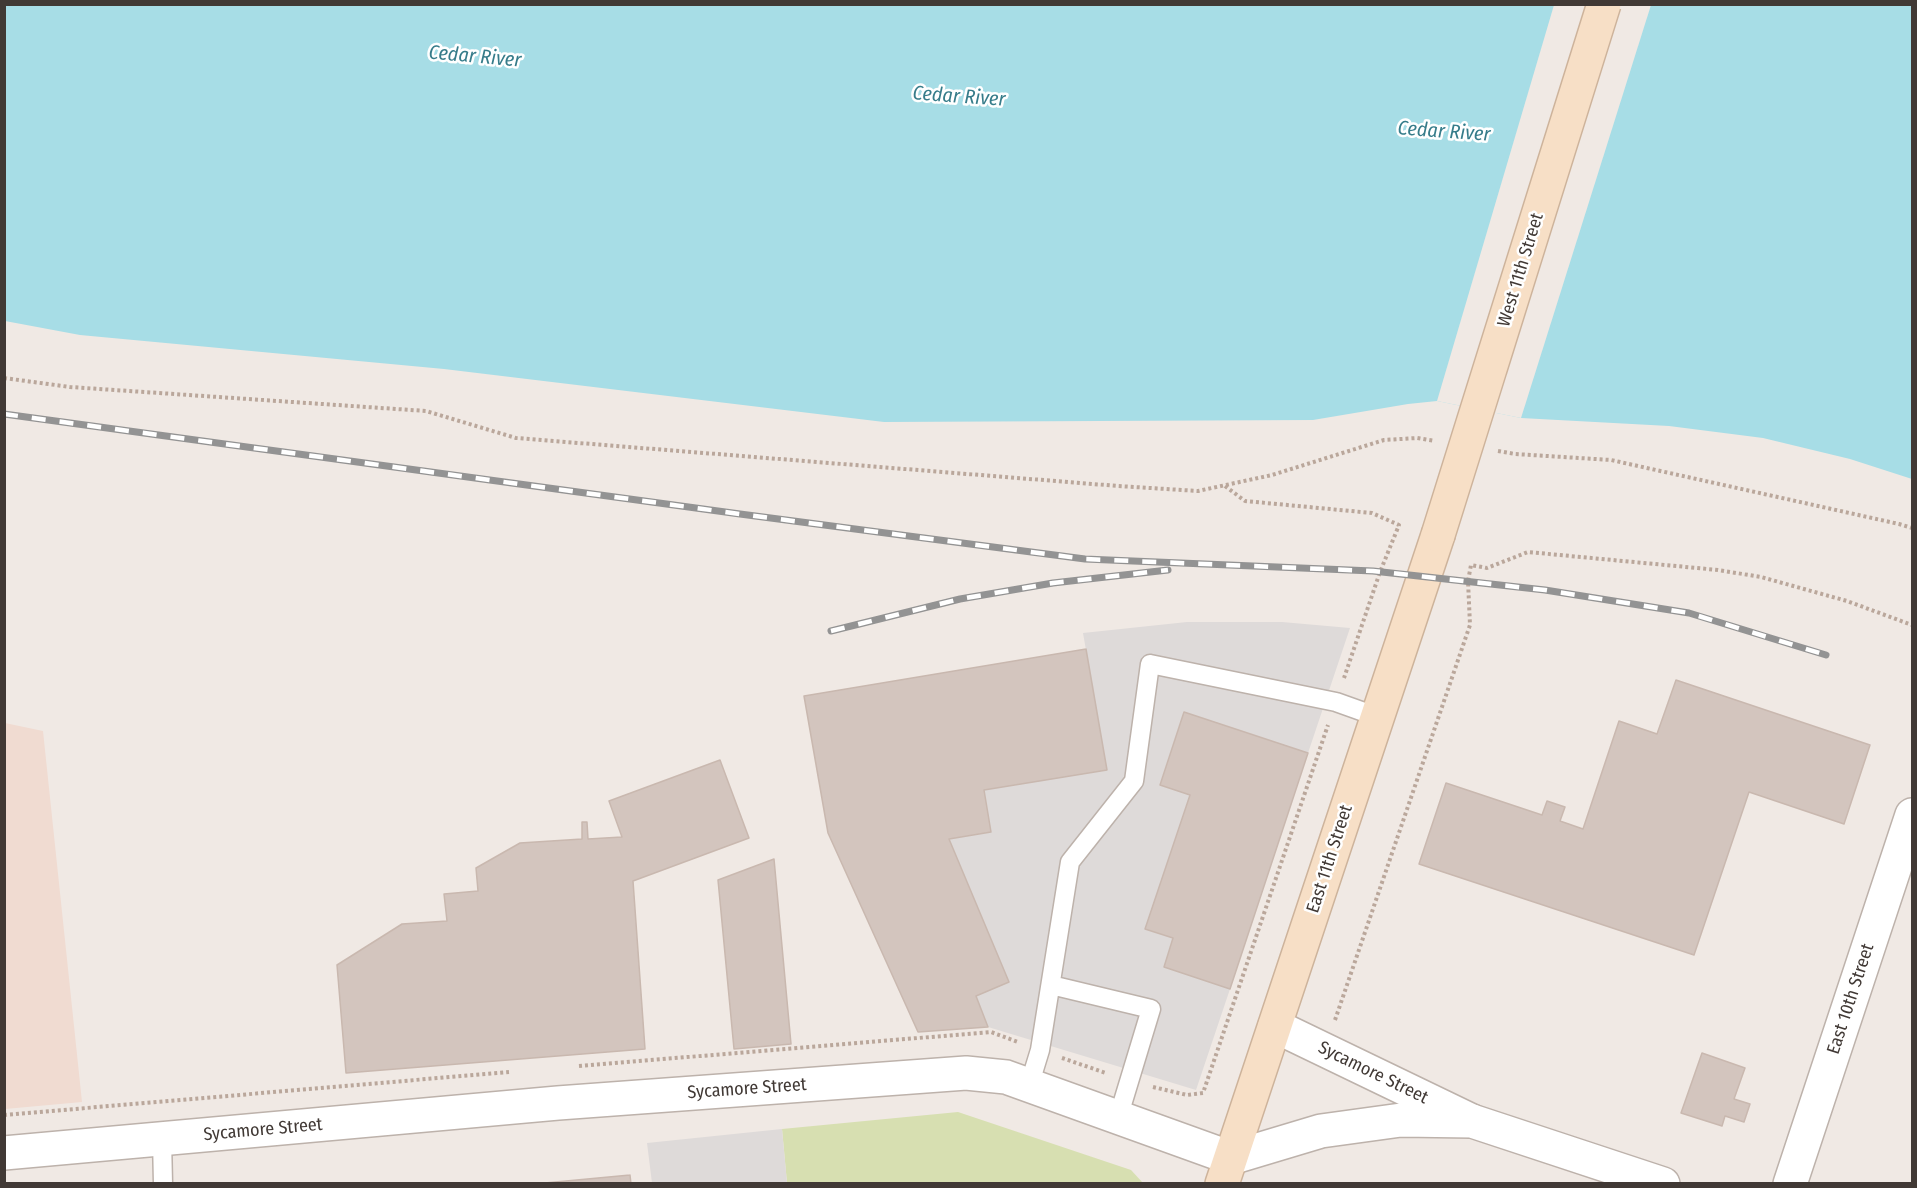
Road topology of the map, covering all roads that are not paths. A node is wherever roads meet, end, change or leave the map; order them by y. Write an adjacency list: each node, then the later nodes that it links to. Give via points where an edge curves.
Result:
1 (1604, 4): 2 (main road, West 11th Street, bridge)
2 (1438, 535): 3 (main road, East 11th Street)
3 (1378, 717): 5 (lane, via 1336,702 1150,664 1134,781 1070,862); 6 (main road, East 11th Street)
4 (1912, 815): 15 (street, East 10th Street)
5 (1051, 985): 7 (lane, via 1040,1050); 8 (lane, via 1151,1009)
6 (1275, 1026): 9 (street, Sycamore Street); 12 (main road, East 11th Street)
7 (1029, 1086): 8 (street, Sycamore Street); 10 (street, Sycamore Street, via 1006,1077 966,1073 558,1103)
8 (1118, 1118): 12 (street, Sycamore Street)
9 (1472, 1121): 12 (street, Sycamore Street, via 1401,1120 1321,1131); 14 (street, Sycamore Street)
10 (162, 1139): 11 (street, Sycamore Street); 13 (lane)
11 (4, 1153)
12 (1226, 1171)
13 (163, 1184)
14 (1663, 1184)
15 (1790, 1184)

